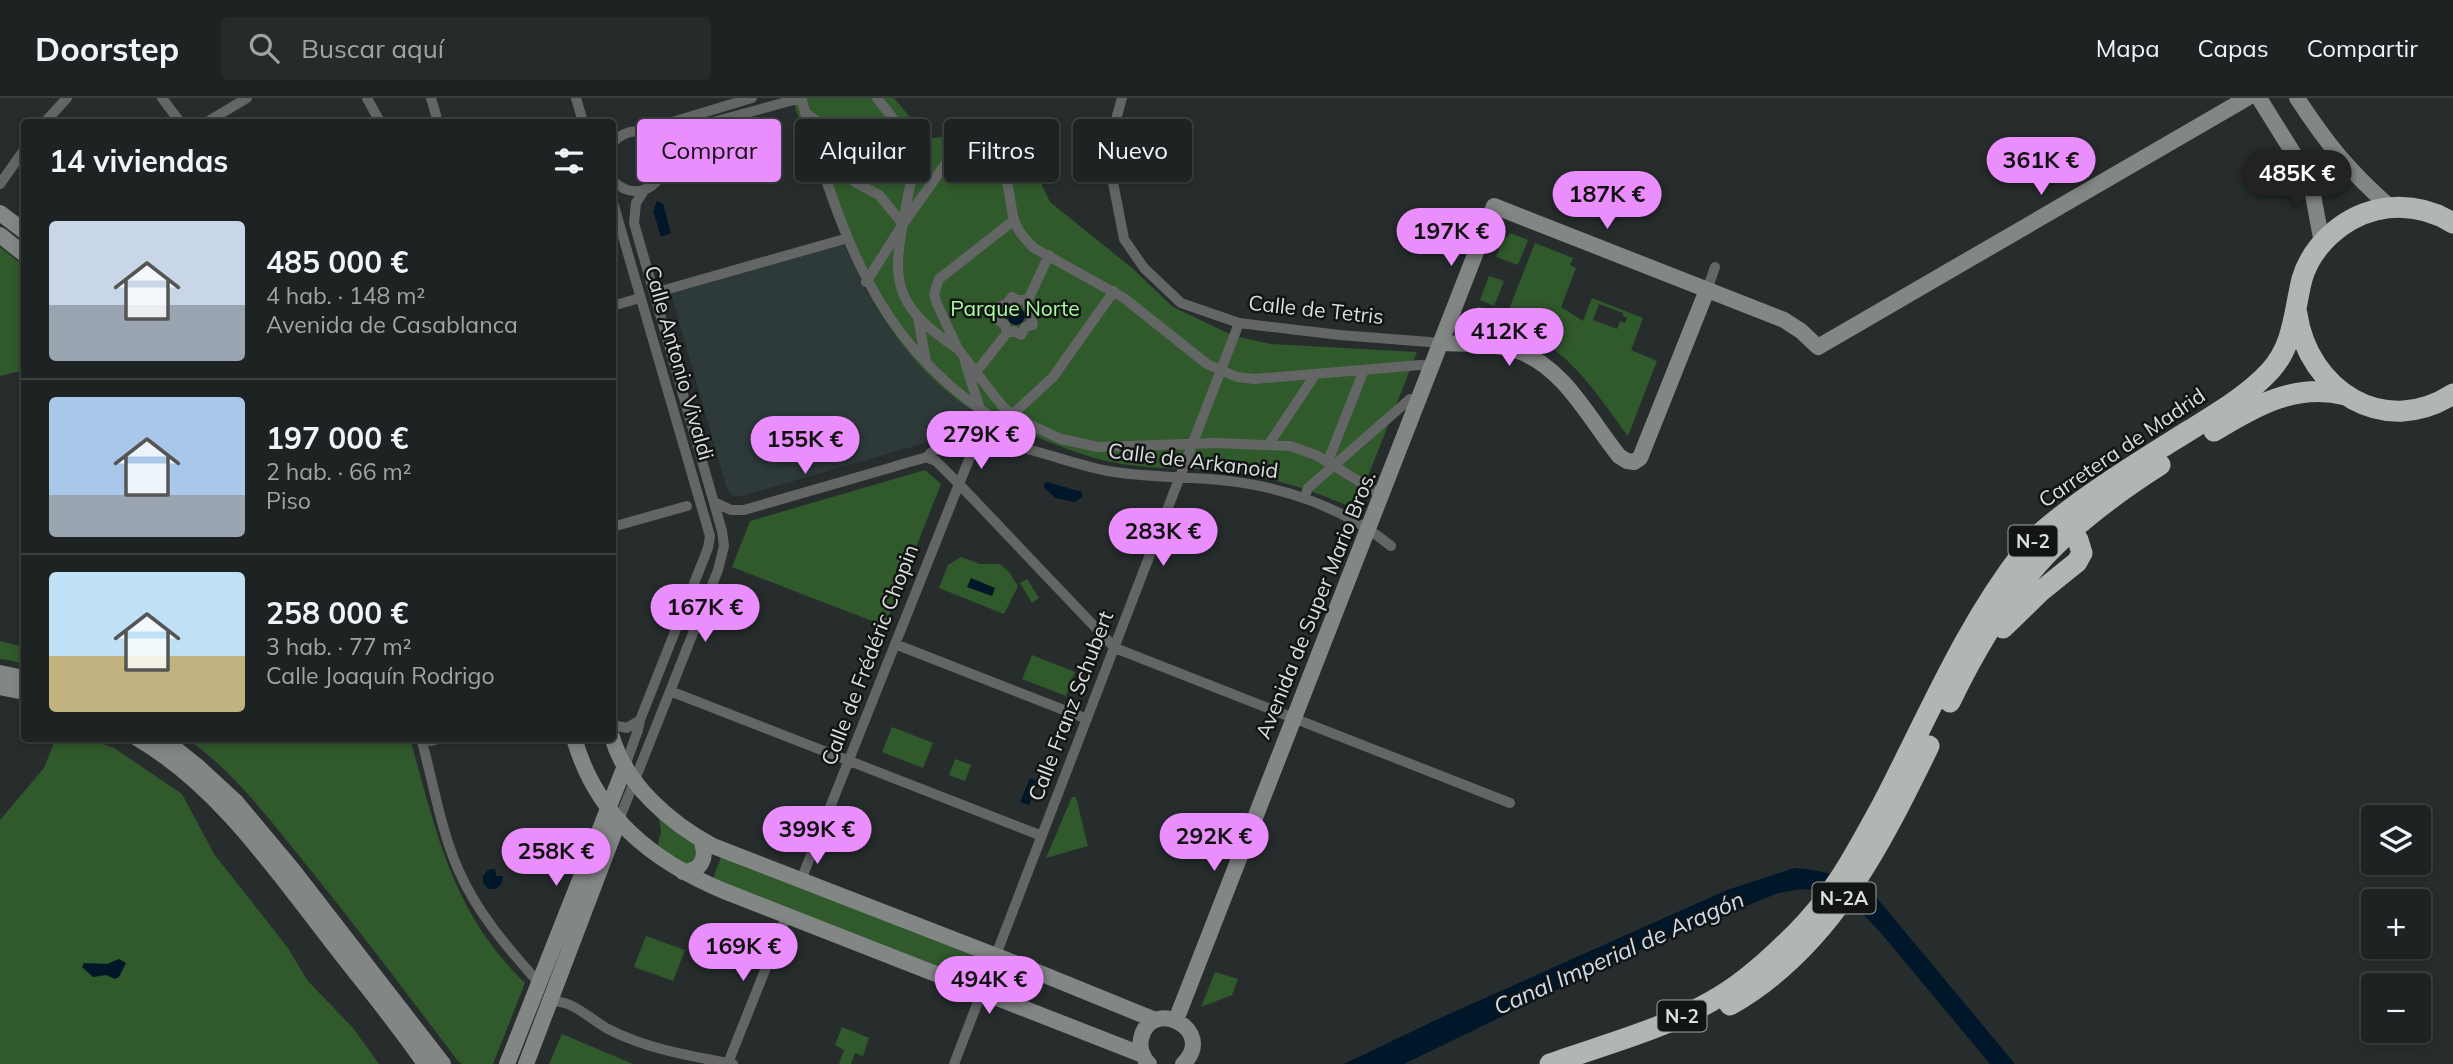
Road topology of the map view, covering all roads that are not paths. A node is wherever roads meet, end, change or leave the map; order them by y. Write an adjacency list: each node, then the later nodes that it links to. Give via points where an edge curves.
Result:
1 (66, 98): 16 (street)
2 (162, 98): 17 (street)
3 (247, 98): 18 (street)
4 (367, 98): 19 (street)
5 (431, 98): 20 (street)
6 (576, 98): 21 (street)
7 (752, 98): 14 (street)
8 (801, 98): 15 (street); 23 (street)
9 (877, 98): 38 (street, via 910,148 911,180)
10 (1122, 98): 55 (street, Calle de Tetris, via 1111,137 1111,172 1124,239 1144,268 1181,303)
11 (2247, 98): 47 (street, via 1818,347 1783,320)
12 (2259, 98): 42 (street, via 2302,167 2313,195)
13 (2297, 98): 33 (street, via 2339,158)
14 (715, 103): 22 (street)
15 (805, 113): 38 (street, via 830,133 855,181 879,195); 41 (street)
16 (48, 119)
17 (178, 119)
18 (212, 119)
19 (378, 119)
20 (437, 119)
21 (582, 119)
22 (673, 119)
23 (727, 119)
24 (637, 133): 25 (street)
25 (616, 139)
26 (21, 154): 31 (street)
27 (944, 166): 38 (street)
28 (655, 182): 32 (street)
29 (1007, 182): 36 (street)
30 (616, 183): 32 (street, via 624,188)
31 (0, 184)
32 (645, 189): 49 (street, via 636,203 634,223)
33 (2391, 208): 37 (highway, Carretera de Madrid / N-2, via 2417,209); 42 (highway, Carretera de Madrid / N-2, via 2352,219)
34 (0, 213): 39 (street)
35 (616, 213): 50 (street, Calle Antonio Vivaldi)
36 (1013, 221): 44 (street, via 1024,238); 58 (street, via 935,286 937,304)
37 (2451, 221)
38 (903, 224): 46 (street); 54 (street, via 898,278 903,296)
39 (21, 228)
40 (0, 236): 43 (street)
41 (848, 238): 46 (street); 49 (street)
42 (2322, 243): 53 (highway, Carretera de Madrid / N-2, via 2303,276)
43 (21, 252)
44 (1049, 256): 48 (street); 51 (street)
45 (1715, 267): 47 (street)
46 (866, 282): 59 (street)
47 (1707, 290): 57 (street, Avenida de Super Mario Bros., via 1494,206); 57 (street, Calle de Tetris, via 1637,461 1619,456 1561,380 1537,360 1496,346)
48 (1114, 292): 62 (street); 69 (street, via 1053,377)
49 (654, 293): 79 (street)
50 (640, 298): 52 (street); 93 (street, Calle Antonio Vivaldi, via 710,536)
51 (1028, 300): 56 (street, via 1028,307 1035,312 1033,325 1025,327 1021,335); 56 (street, via 1012,297 1000,306 998,320)
52 (616, 305)
53 (2297, 312): 66 (highway, Carretera de Madrid / N-2, via 2312,361); 106 (highway, Carretera de Madrid / N-2, via 2275,365 2252,388 2089,495 2027,546 1997,585 1954,661)
54 (918, 317): 58 (street); 59 (street)
55 (1239, 323): 57 (street, Calle de Tetris); 62 (street, Calle Franz Schubert)
56 (1007, 333): 63 (street)
57 (1442, 343): 60 (street, Avenida de Super Mario Bros.)
58 (961, 354): 63 (street); 68 (street)
59 (927, 364): 68 (street)
60 (1433, 366): 61 (street); 82 (street, Avenida de Super Mario Bros.)
61 (1364, 370): 64 (street); 74 (street)
62 (1220, 371): 64 (street, via 1254,379); 71 (street, Calle Franz Schubert)
63 (976, 372): 69 (street)
64 (1315, 375): 72 (street)
65 (2453, 394): 66 (highway, Carretera de Madrid / N-2, via 2431,405 2398,411)
66 (2346, 396): 106 (highway, Carretera de Madrid / N-2, via 2311,391 2269,400 2137,480 2072,531 2082,552 2077,562 1982,643)
67 (1410, 399): 74 (street)
68 (981, 409): 70 (street, via 987,414)
69 (1012, 415): 71 (street, via 1079,444)
70 (984, 442): 73 (street, Calle de Arkanoid, via 968,442); 75 (street, Calle de Arkanoid, via 1013,444 1106,470); 76 (street, via 973,450)
71 (1191, 444): 72 (street); 75 (street, Calle Franz Schubert)
72 (1269, 444): 74 (street, via 1304,449)
73 (926, 457): 76 (street); 79 (street, via 744,510)
74 (1331, 464): 77 (street); 78 (street)
75 (1180, 479): 78 (street, Calle de Arkanoid, via 1244,483); 85 (street, Calle Franz Schubert)
76 (958, 484): 84 (street, Calle de Frédéric Chopin); 85 (street)
77 (1375, 491)
78 (1304, 498): 82 (street, Calle de Arkanoid)
79 (714, 502): 90 (street, via 723,554)
80 (687, 506): 81 (street)
81 (616, 526)
82 (1369, 529): 83 (street, Calle de Arkanoid); 91 (street, Avenida de Super Mario Bros.)
83 (1391, 546)
84 (895, 644): 92 (street); 100 (street, Calle de Frédéric Chopin)
85 (1115, 648): 91 (street); 92 (street, Calle Franz Schubert)
86 (0, 673): 87 (street)
87 (21, 675)
88 (0, 687): 89 (street)
89 (21, 691)
90 (670, 691): 100 (street); 101 (street)
91 (1294, 718): 102 (street); 116 (street, Avenida de Super Mario Bros.)
92 (1087, 719): 104 (street, Calle Franz Schubert)
93 (640, 720): 94 (street, via 627,728); 101 (street)
94 (616, 726)
95 (143, 742): 118 (street, via 191,778 234,820)
96 (167, 742): 119 (street, via 236,802)
97 (432, 742): 112 (street, via 448,839 467,889 492,928)
98 (575, 742): 103 (street, via 582,766)
99 (615, 742): 101 (street)
100 (849, 762): 104 (street); 108 (street, Calle de Frédéric Chopin)
101 (630, 772): 103 (street); 105 (street, via 671,820)
102 (1510, 803)
103 (613, 814): 107 (street, via 648,849); 112 (street); 114 (street)
104 (1042, 836): 111 (street, Calle Franz Schubert)
105 (701, 840): 107 (street, via 705,851 702,863); 108 (street)
106 (1867, 851): 110 (highway, N-2, via 1817,910)
107 (683, 872): 109 (street)
108 (801, 880): 111 (street)
109 (787, 915): 113 (street); 122 (street)
110 (1803, 938): 125 (highway, N-2, via 1711,1002); 126 (highway, N-2, via 1774,975 1738,1001 1663,1039)
111 (995, 956): 113 (street, Calle Franz Schubert); 115 (street)
112 (539, 983): 120 (street)
113 (982, 991): 117 (street); 123 (street, Calle Franz Schubert)
114 (550, 1002): 121 (street); 122 (street, via 562,1001 645,1045)
115 (1155, 1020): 116 (street); 117 (street, via 1146,1027 1140,1043)
116 (1176, 1020): 124 (street, via 1187,1028 1192,1042)
117 (1146, 1060)
118 (425, 1064)
119 (443, 1064)
120 (507, 1064)
121 (526, 1064)
122 (731, 1064)
123 (954, 1064)
124 (1183, 1064)
125 (1550, 1064)
126 (1593, 1064)

